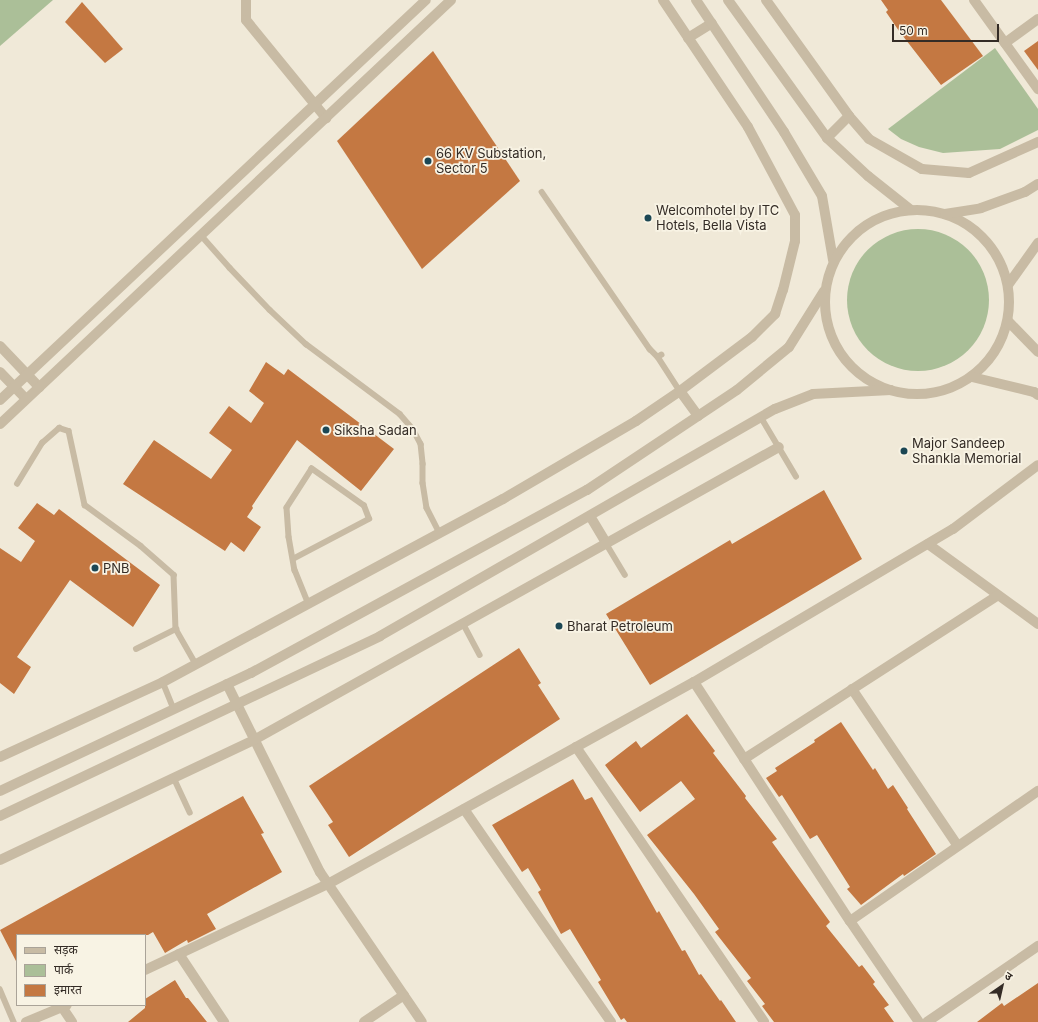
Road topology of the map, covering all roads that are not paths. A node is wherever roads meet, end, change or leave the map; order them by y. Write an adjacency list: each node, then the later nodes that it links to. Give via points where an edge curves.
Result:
1 (246, 0): 14 (street, via 246,20)
2 (426, 0): 14 (street)
3 (451, 0): 16 (street)
4 (663, 0): 11 (street)
5 (696, 0): 10 (street)
6 (728, 0): 17 (street)
7 (766, 0): 15 (street)
8 (974, 0): 12 (street)
9 (1038, 19): 12 (street)
10 (712, 23): 11 (street); 25 (street, via 784,132 822,196)
11 (688, 38): 37 (street, via 748,127 773,171 795,215 795,241 775,314 752,337)
12 (1005, 43): 13 (street)
13 (1038, 89)
14 (315, 105): 16 (street); 32 (street)
15 (849, 116): 17 (street); 18 (street, via 869,139 922,169 969,173)
16 (326, 118): 23 (street)
17 (827, 138): 21 (street, via 868,176)
18 (1038, 142)
19 (1038, 184): 22 (street, via 1025,192 981,208)
20 (542, 192): 37 (lane, via 650,349 660,356)
21 (911, 210): 22 (street); 25 (street, via 880,216 860,228)
22 (945, 214): 26 (street, via 962,221 986,241 995,252)
23 (202, 235): 35 (street); 49 (lane, via 270,310 306,344 400,414 413,429 420,444 427,508)
24 (1038, 243): 26 (street)
25 (833, 260): 27 (street)
26 (1008, 285): 28 (street)
27 (824, 291): 36 (street, via 828,329 844,360 870,382); 41 (street, via 789,347 737,390)
28 (1008, 321): 30 (street); 33 (street, via 996,351 986,365)
29 (0, 346): 32 (street)
30 (1038, 352)
31 (0, 372): 34 (street)
32 (27, 374): 34 (street); 35 (street)
33 (972, 377): 36 (street, via 950,389 921,395 899,394); 38 (street)
34 (14, 386): 39 (street); 40 (street)
35 (39, 387): 39 (street)
36 (891, 390): 42 (street, via 813,394 774,409)
37 (680, 391): 41 (street); 49 (street, via 636,421)
38 (1038, 395)
39 (26, 399): 43 (street)
40 (0, 400)
41 (698, 416): 64 (street, via 587,490)
42 (761, 417): 44 (lane); 48 (street)
43 (0, 424)
44 (779, 447): 46 (lane); 50 (street)
45 (1038, 465): 51 (street, via 953,529)
46 (796, 476)
47 (17, 484): 58 (lane, via 42,443 59,428 69,431 85,504 174,575)
48 (590, 516): 50 (street); 66 (street, via 380,636)
49 (440, 534): 55 (street)
50 (606, 543): 53 (lane); 56 (street)
51 (928, 544): 54 (street); 63 (street)
52 (293, 559): 52 (lane, via 287,508 312,469 364,506 370,518); 55 (lane)
53 (625, 575)
54 (998, 595): 57 (street); 65 (street)
55 (309, 604): 61 (street)
56 (463, 623): 60 (lane); 68 (street)
57 (1038, 624)
58 (176, 629): 59 (lane); 61 (lane)
59 (136, 649)
60 (480, 655)
61 (196, 664): 62 (street)
62 (163, 682): 67 (lane); 70 (street)
63 (694, 682): 69 (street); 71 (street)
64 (227, 684): 66 (street); 67 (street)
65 (852, 689): 71 (street); 78 (street)
66 (237, 705): 68 (street); 77 (street)
67 (174, 709): 73 (street)
68 (254, 740): 72 (street); 80 (street)
69 (576, 747): 75 (street); 95 (street)
70 (0, 757)
71 (744, 759): 81 (street)
72 (174, 778): 76 (lane); 79 (street)
73 (0, 791)
74 (1038, 791): 78 (street)
75 (464, 809): 80 (street); 94 (street)
76 (190, 812)
77 (0, 816)
78 (958, 846): 81 (street)
79 (0, 860)
80 (328, 884): 83 (street); 86 (street)
81 (850, 921): 96 (street)
82 (1038, 946): 97 (street)
83 (179, 954): 84 (street); 91 (street)
84 (146, 970)
85 (0, 989): 88 (lane)
86 (404, 994): 92 (street); 93 (street)
87 (64, 1006): 89 (street); 90 (street)
88 (14, 1022)
89 (26, 1022)
90 (72, 1022)
91 (224, 1022)
92 (364, 1022)
93 (422, 1022)
94 (611, 1022)
95 (764, 1022)
96 (919, 1022)
97 (926, 1022)

